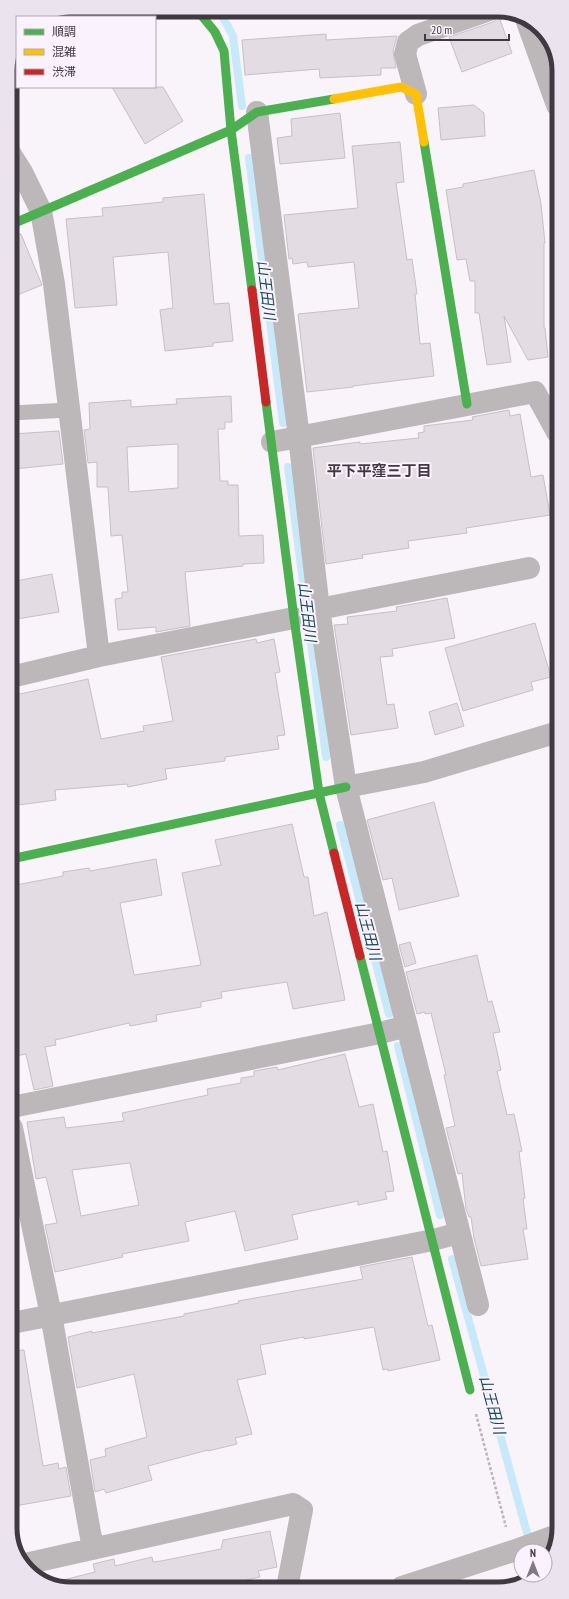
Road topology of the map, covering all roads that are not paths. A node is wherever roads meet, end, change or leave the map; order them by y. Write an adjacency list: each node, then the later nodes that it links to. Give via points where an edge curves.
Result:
1 (203, 17): 7 (street, via 215,32 224,51)
2 (469, 17): 5 (street, via 418,35 408,42 404,54)
3 (529, 26): 4 (street)
4 (552, 91)
5 (416, 94): 6 (street, via 401,87); 11 (street)
6 (257, 112): 7 (street); 15 (street)
7 (230, 130): 9 (street); 16 (street)
8 (17, 164): 9 (street)
9 (41, 211): 10 (street); 12 (street, via 54,284)
10 (17, 222)
11 (467, 404): 14 (street, via 535,392); 15 (street)
12 (69, 410): 13 (lane); 20 (street)
13 (17, 413)
14 (552, 423)
15 (300, 437): 16 (street); 18 (street)
16 (272, 442): 19 (street)
17 (529, 568): 18 (street)
18 (319, 609): 23 (street)
19 (294, 618): 20 (street); 24 (street)
20 (99, 656): 21 (street)
21 (17, 676)
22 (552, 734): 23 (street, via 424,772)
23 (346, 787): 24 (street); 26 (street)
24 (319, 793): 25 (street); 27 (street)
25 (17, 858)
26 (407, 1026): 27 (street); 30 (street)
27 (380, 1033): 28 (street); 31 (street)
28 (17, 1106)
29 (17, 1152): 33 (street)
30 (459, 1233): 31 (street); 32 (street)
31 (433, 1240): 33 (street); 35 (street)
32 (478, 1304)
33 (51, 1315): 34 (street); 37 (street)
34 (17, 1322)
35 (470, 1390)
36 (549, 1538): 40 (street)
37 (93, 1549): 38 (street); 39 (street, via 293,1504 302,1510)
38 (31, 1565)
39 (288, 1582)
40 (417, 1582)

